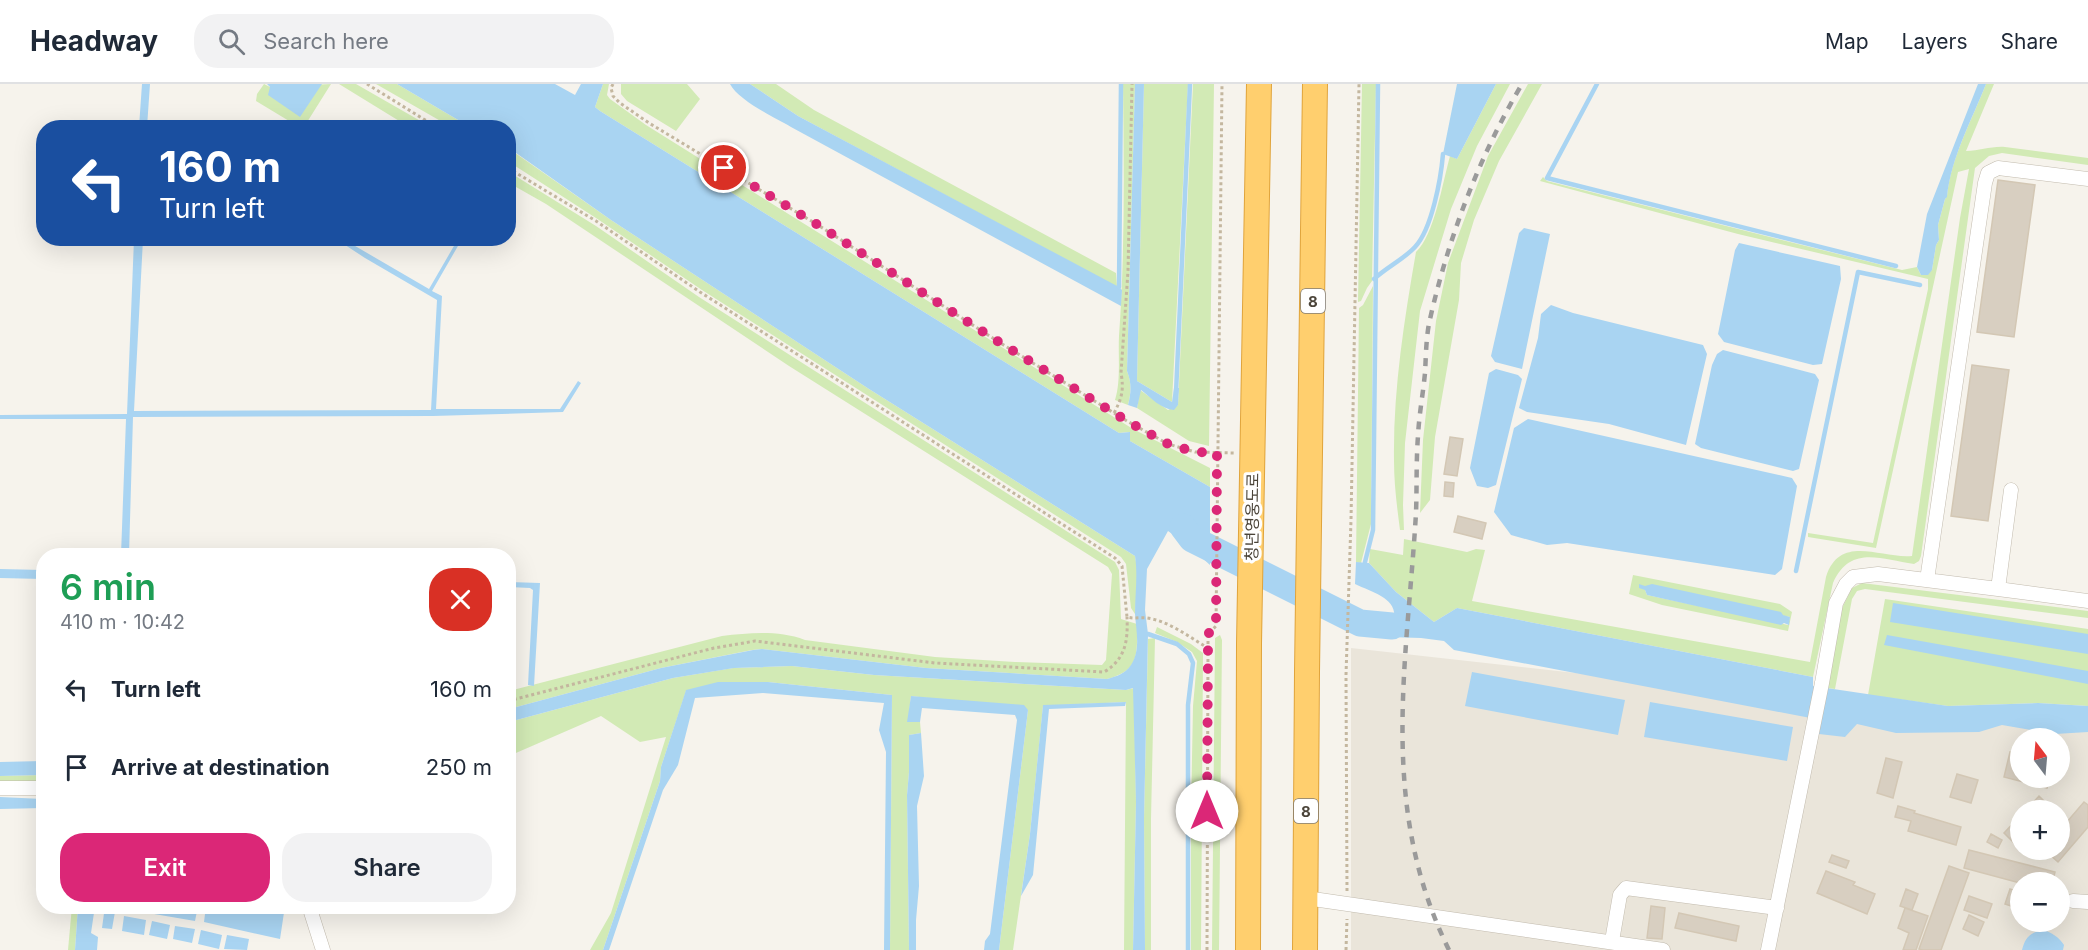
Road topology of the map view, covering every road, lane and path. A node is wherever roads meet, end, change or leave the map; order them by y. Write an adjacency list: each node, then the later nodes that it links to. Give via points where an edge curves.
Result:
1 (367, 84): 8 (path)
2 (613, 84): 11 (path, via 613,96 649,123)
3 (1132, 84): 11 (path, via 1128,272 1121,373 1124,389)
4 (1221, 84): 12 (path)
5 (1259, 84): 13 (highway, 청년영웅도로)
6 (1316, 84): 23 (highway, 8)
7 (1359, 84): 26 (path, via 1346,675)
8 (425, 120)
9 (516, 173): 18 (path, via 1115,558 1122,566)
10 (2088, 179): 15 (street, via 1998,168 1988,173)
11 (1114, 413): 12 (path, via 1168,444)
12 (1217, 453): 13 (path); 19 (path, via 1216,626 1208,634)
13 (1254, 453): 32 (highway, 청년영웅도로)
14 (2010, 490): 16 (street)
15 (1927, 580): 16 (street); 27 (street, via 1865,574 1846,584 1836,603)
16 (1998, 590): 17 (street)
17 (2088, 601)
18 (1127, 617): 19 (path, via 1164,623); 20 (path, via 1124,653 1104,672 935,663 755,641)
19 (1208, 648): 31 (path)
20 (516, 698)
21 (0, 788): 22 (street)
22 (36, 788)
23 (1306, 898): 26 (street); 33 (highway, 8)
24 (2073, 901): 25 (street)
25 (2088, 902)
26 (1347, 903): 29 (street); 34 (path)
27 (1777, 908): 29 (street, via 1626,888 1620,895); 36 (street)
28 (312, 914): 30 (street)
29 (1612, 942): 35 (street)
30 (323, 950)
31 (1207, 950)
32 (1248, 950)
33 (1305, 950)
34 (1346, 950)
35 (1663, 950)
36 (1768, 950)

